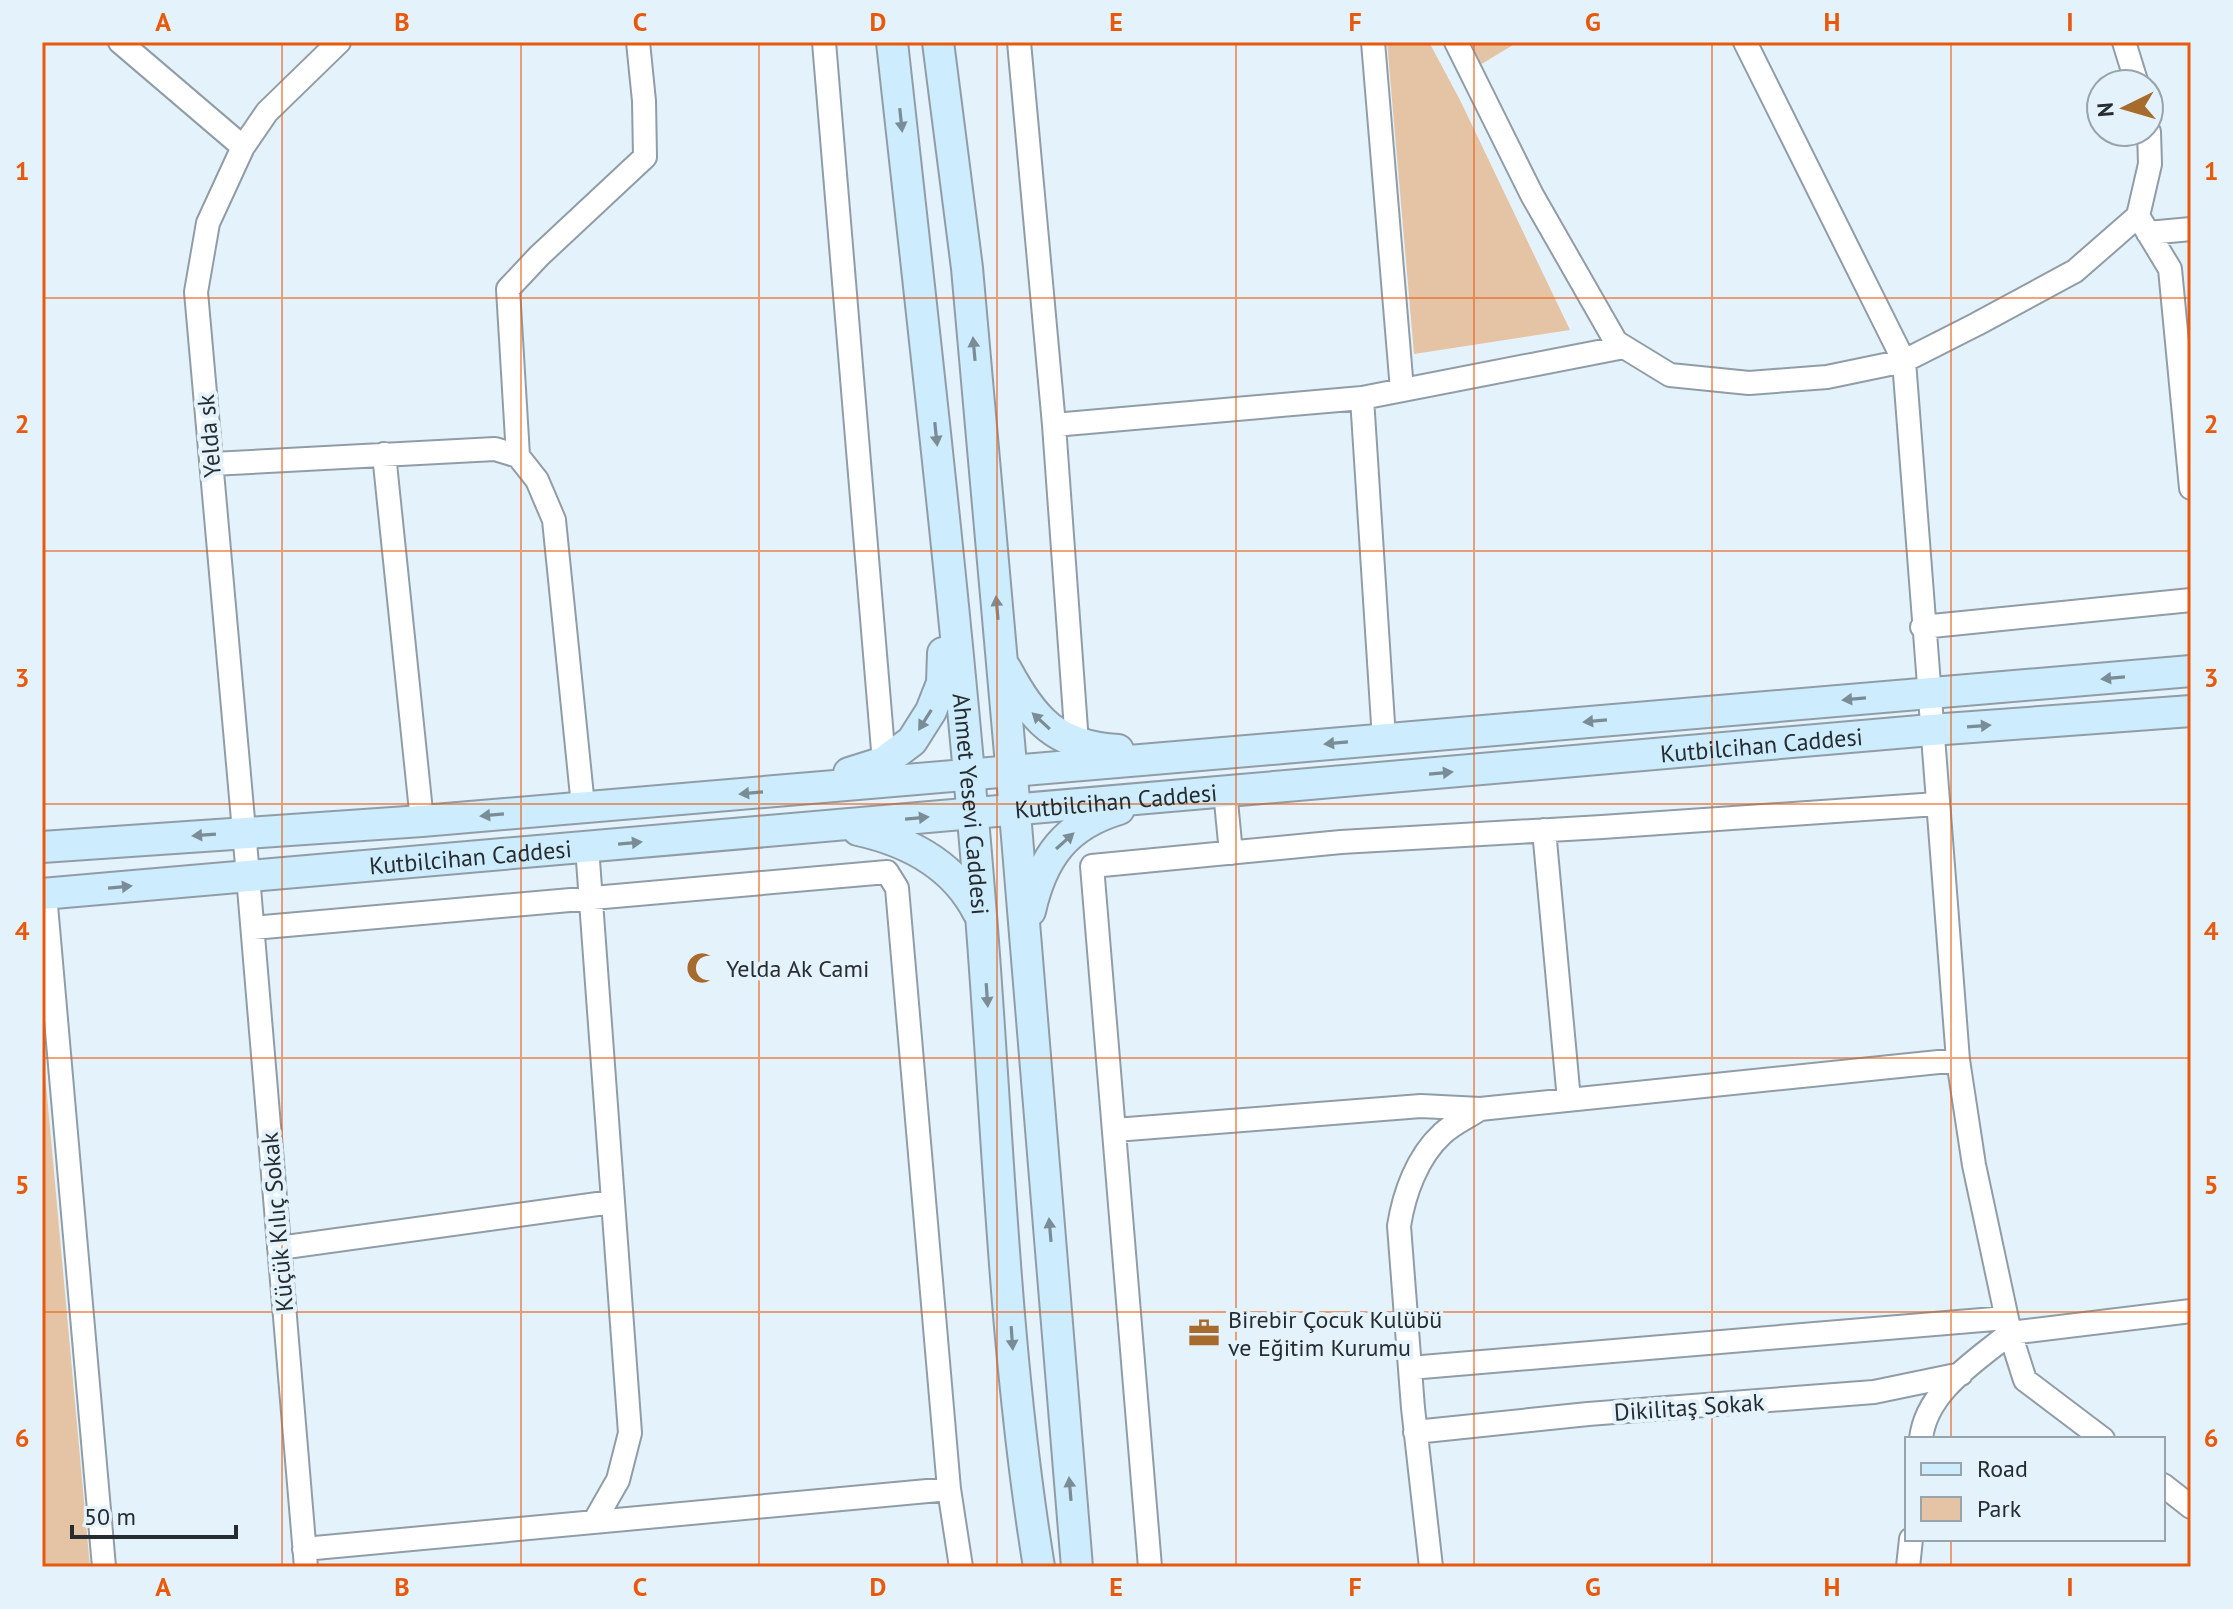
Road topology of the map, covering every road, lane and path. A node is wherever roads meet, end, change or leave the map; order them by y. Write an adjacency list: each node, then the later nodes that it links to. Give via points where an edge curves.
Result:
1 (120, 42): 13 (street)
2 (339, 42): 13 (street, Yelda sk, via 267,112)
3 (638, 42): 23 (street, via 645,157 508,289)
4 (824, 42): 37 (street)
5 (892, 42): 26 (street, Ahmet Yesevi Caddesi, one-way to 26)
6 (938, 42): 29 (street, Ahmet Yesevi Caddesi, one-way to 6, via 967,268)
7 (1019, 42): 21 (street)
8 (1373, 42): 19 (street)
9 (1456, 42): 17 (street, via 1532,195 1616,342)
10 (1745, 42): 18 (street)
11 (2124, 42): 12 (street)
12 (2132, 68)
13 (243, 147): 24 (street, Yelda sk, via 208,223 196,292)
14 (2150, 148): 15 (street)
15 (2143, 224): 16 (street); 18 (street, via 2075,271); 25 (street, via 2170,269)
16 (2191, 229)
17 (1624, 347): 18 (street, via 1670,375 1749,383 1827,377); 19 (street)
18 (1904, 361): 28 (street)
19 (1402, 390): 20 (street)
20 (1362, 398): 21 (street); 34 (street)
21 (1054, 425): 35 (street)
22 (384, 454): 23 (street, via 495,449); 24 (street); 47 (street)
23 (518, 456): 44 (street, via 537,480 554,520)
24 (212, 464): 50 (street, Yelda sk)
25 (2191, 488)
26 (944, 507): 37 (street, one-way to 37, via 942,683 912,741); 39 (street, Ahmet Yesevi Caddesi)
27 (2191, 600): 28 (street)
28 (1922, 627): 31 (street)
29 (1002, 660): 35 (street, one-way to 29, via 1046,728 1032,713); 38 (street, Ahmet Yesevi Caddesi)
30 (2191, 671): 31 (street, Kutbilcihan Caddesi, one-way to 31)
31 (1928, 693): 33 (street); 34 (street, Kutbilcihan Caddesi, one-way to 34)
32 (2191, 711): 33 (street, Kutbilcihan Caddesi, one-way to 32)
33 (1931, 730): 41 (street, Kutbilcihan Caddesi, one-way to 33); 43 (street)
34 (1384, 739): 36 (street, Kutbilcihan Caddesi, one-way to 36)
35 (1077, 743): 36 (street)
36 (1196, 755): 38 (street, Kutbilcihan Caddesi)
37 (884, 762): 40 (street)
38 (1012, 770): 39 (street, Kutbilcihan Caddesi); 45 (street, Ahmet Yesevi Caddesi)
39 (968, 775): 40 (street, Kutbilcihan Caddesi); 46 (street, Ahmet Yesevi Caddesi)
40 (796, 789): 44 (street, Kutbilcihan Caddesi, one-way to 44)
41 (1225, 791): 42 (street, Kutbilcihan Caddesi); 53 (street)
42 (1164, 797): 45 (street, Kutbilcihan Caddesi); 59 (street, one-way to 42, via 1036,883 1059,845 1103,814)
43 (1937, 804): 49 (street); 60 (street)
44 (583, 806): 47 (street, Kutbilcihan Caddesi, one-way to 47)
45 (1015, 810): 46 (street, Kutbilcihan Caddesi); 59 (street, Ahmet Yesevi Caddesi)
46 (972, 814): 48 (street, Kutbilcihan Caddesi, one-way to 46); 57 (street, Ahmet Yesevi Caddesi)
47 (422, 821): 50 (street, Kutbilcihan Caddesi)
48 (837, 825): 52 (street, Kutbilcihan Caddesi, one-way to 48); 57 (street, via 887,836 916,850 948,871 968,892)
49 (1544, 830): 53 (street); 61 (street)
50 (243, 833): 51 (street, Kutbilcihan Caddesi, one-way to 51); 54 (street, Yelda sk)
51 (42, 847)
52 (587, 847): 54 (street, Kutbilcihan Caddesi); 56 (street)
53 (1231, 853): 63 (street, via 1092,866)
54 (248, 876): 55 (street, Kutbilcihan Caddesi, one-way to 54); 58 (street, Küçük Kılıç Sokak)
55 (44, 894): 79 (street)
56 (591, 899): 58 (street); 64 (street); 74 (street, via 870,872 887,872 897,888)
57 (981, 917): 81 (street, Ahmet Yesevi Caddesi, one-way to 81, via 1018,1418)
58 (253, 928): 65 (street, Küçük Kılıç Sokak)
59 (1024, 936): 82 (street, Ahmet Yesevi Caddesi, one-way to 59)
60 (1958, 1060): 61 (street); 67 (street)
61 (1569, 1100): 62 (street)
62 (1480, 1109): 63 (street, via 1421,1106); 68 (street, via 1442,1134 1419,1164 1402,1204 1399,1226)
63 (1115, 1130): 83 (street)
64 (612, 1202): 65 (street); 76 (street, via 630,1433 618,1480)
65 (279, 1248): 78 (street, Küçük Kılıç Sokak)
66 (2191, 1311): 67 (street)
67 (2008, 1326): 68 (street); 69 (street); 72 (street, via 2025,1380)
68 (1410, 1368): 70 (street)
69 (1961, 1374): 70 (street, Dikilitaş Sokak, via 1874,1392); 71 (street, via 1945,1387 1923,1421)
70 (1415, 1432): 84 (street)
71 (1921, 1437)
72 (2100, 1437)
73 (2165, 1487): 75 (street)
74 (949, 1489): 76 (street); 80 (street)
75 (2191, 1507)
76 (594, 1522): 78 (street)
77 (1911, 1541): 85 (street)
78 (305, 1558)
79 (104, 1567)
80 (961, 1567)
81 (1039, 1567)
82 (1077, 1567)
83 (1150, 1567)
84 (1431, 1567)
85 (1908, 1567)

